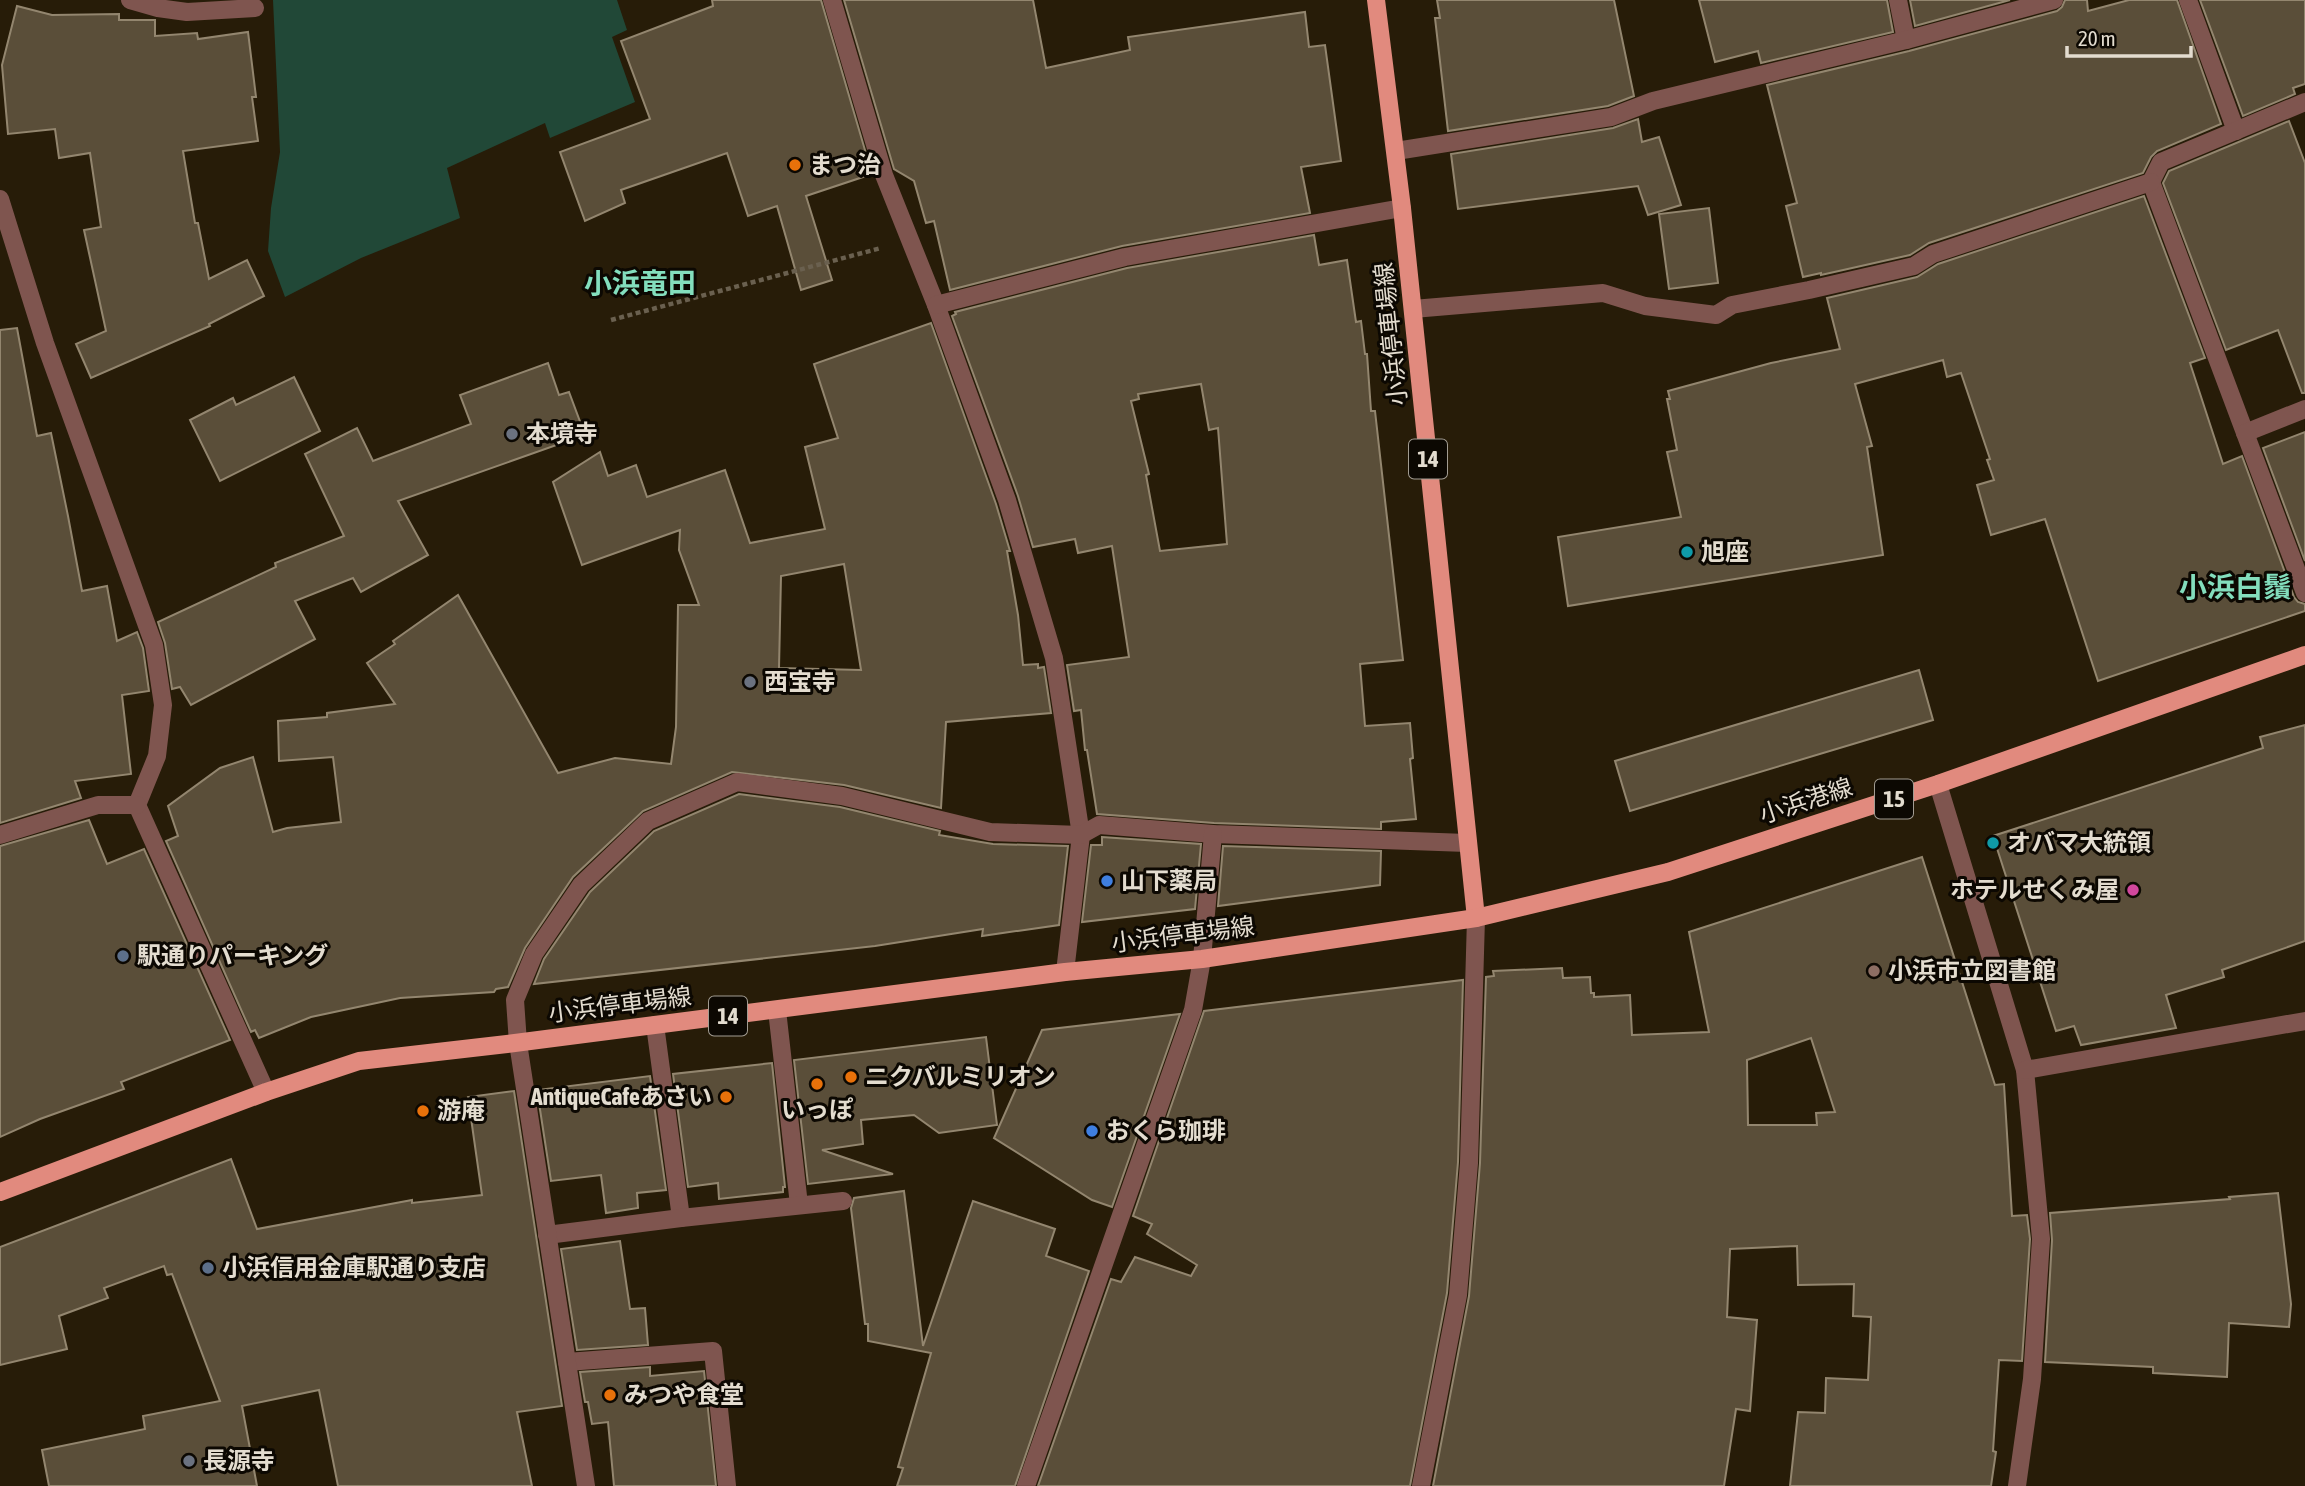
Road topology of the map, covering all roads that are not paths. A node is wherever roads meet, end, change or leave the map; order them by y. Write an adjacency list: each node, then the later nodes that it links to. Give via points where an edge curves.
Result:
1 (130, 0): 7 (street, via 187,12)
2 (832, 0): 15 (street, via 884,175)
3 (1376, 0): 11 (main road, 小浜停車場線 / 14)
4 (1898, 0): 8 (street)
5 (2054, 0): 8 (street)
6 (2188, 0): 10 (street)
7 (255, 8)
8 (1906, 40): 11 (street, via 1653,101 1611,117)
9 (2305, 102): 10 (street)
10 (2236, 131): 12 (street, via 2161,162)
11 (1396, 151): 14 (main road, 小浜停車場線 / 14)
12 (2151, 181): 16 (street, via 1933,254 1914,266 1732,305 1716,315 1645,306 1603,293); 18 (street)
13 (0, 199): 22 (street, via 45,343 155,645 163,705 157,756)
14 (1402, 208): 15 (street, via 1125,257); 16 (main road, 小浜停車場線 / 14)
15 (936, 305): 25 (street, via 1007,500 1054,658)
16 (1413, 309): 26 (main road, 小浜停車場線 / 14)
17 (2305, 409): 18 (street)
18 (2245, 433): 19 (street)
19 (2305, 593)
20 (2305, 655): 21 (main road, 小浜港線 / 15)
21 (1938, 784): 27 (main road, 小浜港線 / 15, via 1668,872); 34 (street)
22 (137, 805): 24 (street, via 97,805); 35 (street)
23 (1213, 834): 25 (street, via 1099,825); 26 (street); 28 (street)
24 (0, 835)
25 (1081, 835): 29 (street); 33 (street, via 990,832 842,796 737,782 648,821 581,885 534,954 515,1000)
26 (1467, 843): 27 (main road, 小浜停車場線 / 14)
27 (1476, 918): 28 (main road, 小浜停車場線 / 14); 45 (street, via 1469,1163 1458,1295)
28 (1202, 959): 29 (main road, 小浜停車場線 / 14); 44 (street, via 1193,1010)
29 (1065, 972): 30 (main road, 小浜停車場線 / 14)
30 (777, 1010): 32 (main road, 小浜停車場線 / 14); 38 (street)
31 (2305, 1021): 34 (street)
32 (655, 1025): 33 (main road, 小浜停車場線 / 14); 39 (street)
33 (517, 1043): 35 (main road, 小浜停車場線 / 14, via 359,1061); 40 (street)
34 (2025, 1070): 46 (street, via 2041,1239 2032,1379)
35 (266, 1092): 36 (main road, 小浜停車場線 / 14)
36 (0, 1192)
37 (843, 1201): 38 (street)
38 (799, 1205): 39 (street)
39 (681, 1217): 40 (street)
40 (547, 1235): 41 (street)
41 (567, 1362): 42 (street); 43 (street, via 713,1351)
42 (586, 1486)
43 (727, 1486)
44 (1026, 1486)
45 (1421, 1486)
46 (2017, 1486)

